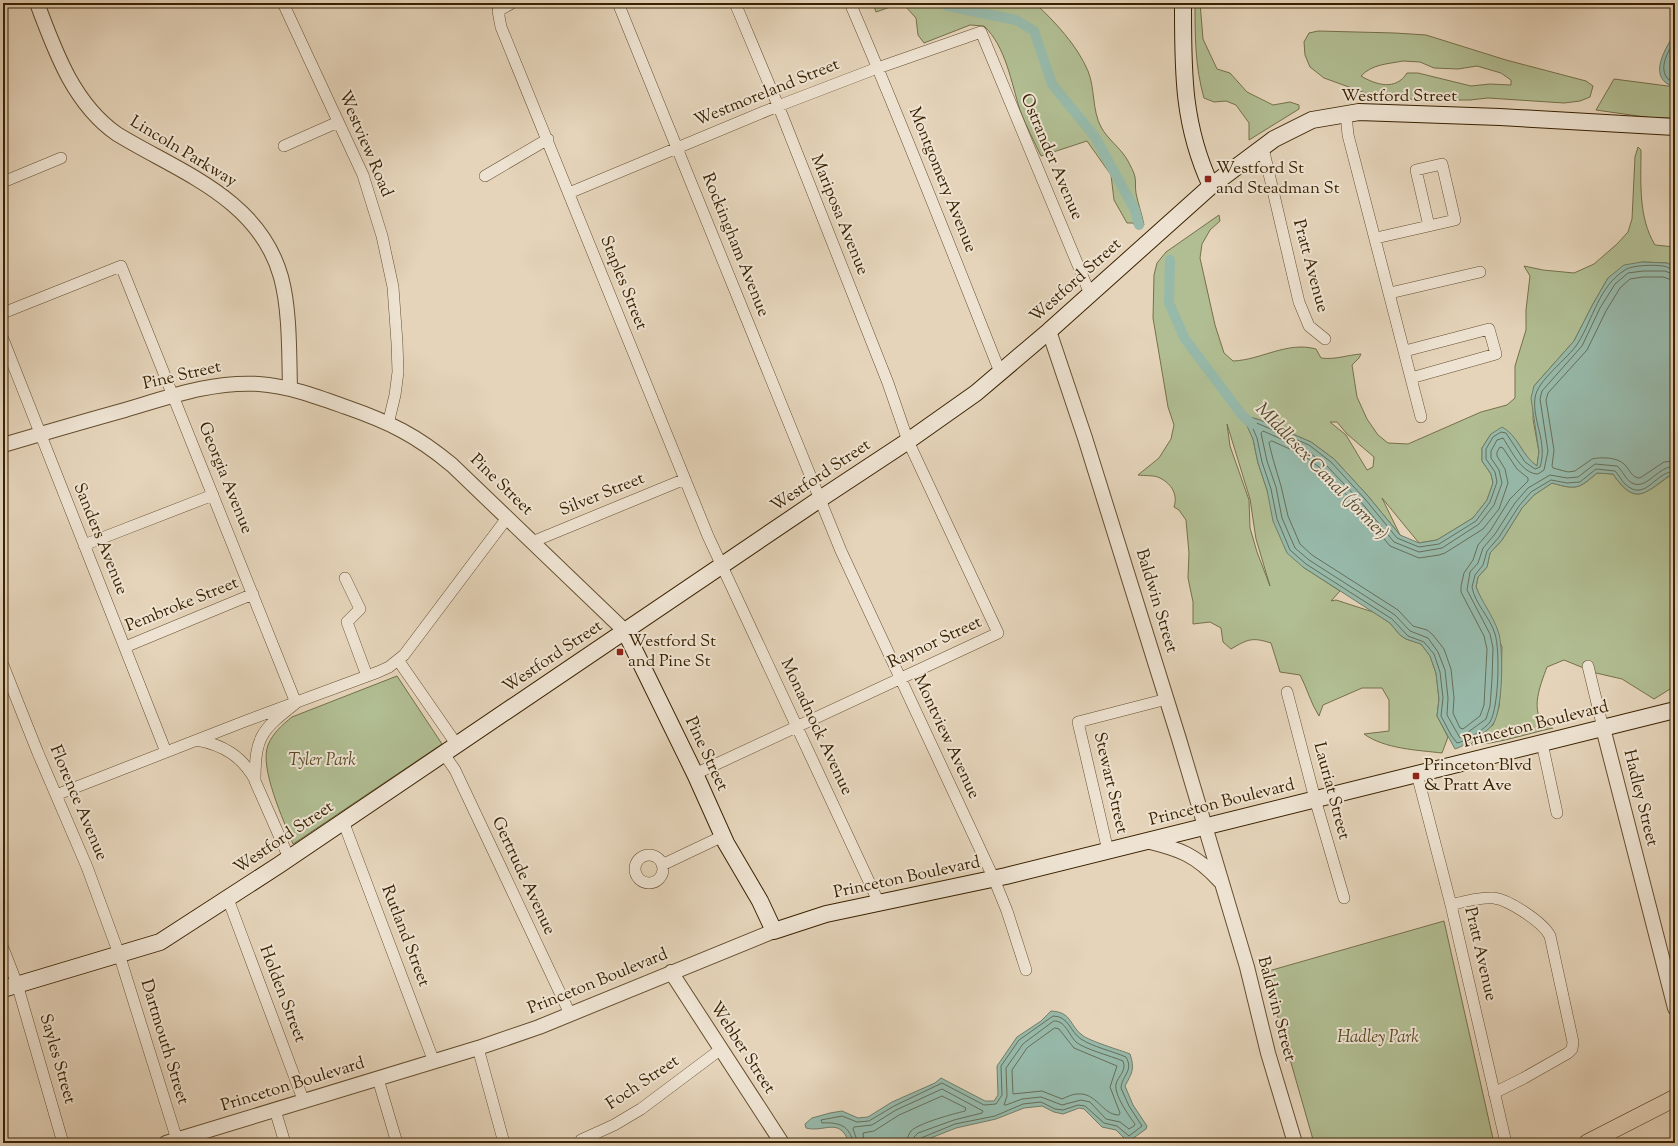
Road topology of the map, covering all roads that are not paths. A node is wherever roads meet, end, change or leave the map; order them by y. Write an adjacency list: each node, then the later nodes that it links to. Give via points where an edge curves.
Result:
1 (37, 3): 35 (street, Lincoln Parkway, via 59,58 89,109 117,134 226,197 262,239 277,265 284,292)
2 (283, 3): 12 (street, Westview Road)
3 (512, 3): 14 (street, Staples Street, via 498,11 501,27)
4 (618, 3): 16 (street, Rockingham Avenue)
5 (735, 3): 10 (street, Mariposa Avenue)
6 (850, 3): 9 (street, Montgomery Avenue)
7 (1183, 3): 21 (main road, via 1185,101 1194,140)
8 (981, 32): 9 (street, Westmoreland Street); 27 (street, Ostrander Avenue)
9 (878, 68): 10 (street, Westmoreland Street); 33 (street, Montgomery Avenue)
10 (778, 106): 16 (street, Westmoreland Street); 40 (street, Mariposa Avenue, via 888,383)
11 (1346, 114): 13 (main road, Westford Street, via 1359,112 1500,117); 17 (main road, Westford Street, via 1312,120 1274,139); 24 (street, via 1348,135)
12 (338, 122): 15 (street); 38 (street, Westview Road, via 363,175 382,236 392,287 396,313 398,372)
13 (1675, 126)
14 (548, 139): 19 (street); 22 (street, Staples Street)
15 (284, 146)
16 (677, 148): 22 (street, Westmoreland Street); 44 (street, Rockingham Avenue)
17 (1263, 148): 21 (main road, Westford Street); 31 (street, Pratt Avenue, via 1299,302 1308,326)
18 (62, 158): 20 (street)
19 (485, 176)
20 (3, 182)
21 (1211, 186): 27 (main road, Westford Street)
22 (569, 192): 42 (street, Staples Street)
23 (1429, 226): 23 (street, via 1455,220 1442,164 1416,170); 24 (street)
24 (1376, 238): 26 (street)
25 (1480, 272): 26 (street)
26 (1390, 293): 32 (street)
27 (1090, 294): 29 (main road, Westford Street)
28 (3, 313): 36 (street, Georgia Avenue, via 121,266)
29 (1049, 331): 33 (main road, Westford Street); 59 (street, Baldwin Street)
30 (3, 339): 39 (street, Sanders Avenue)
31 (1325, 339)
32 (1405, 351): 34 (street); 34 (street, via 1489,329 1496,354)
33 (1000, 372): 40 (main road, Westford Street, via 976,393)
34 (1412, 378): 37 (street)
35 (290, 388): 36 (street, Pine Street, via 238,384 198,388); 38 (street, Pine Street)
36 (173, 395): 39 (street, Pine Street); 43 (street, Georgia Avenue)
37 (1421, 416)
38 (388, 424): 45 (street, Pine Street, via 432,449)
39 (40, 434): 41 (street, Pine Street); 47 (street, Sanders Avenue)
40 (908, 441): 44 (main road, Westford Street); 57 (street, Raynor Street, via 998,633)
41 (3, 445)
42 (685, 479): 46 (street, Silver Street); 48 (street, Staples Street)
43 (213, 495): 47 (street); 50 (street, Georgia Avenue)
44 (820, 499): 48 (main road, Westford Street); 57 (street, Montview Avenue, via 841,551)
45 (508, 518): 46 (street, Pine Street); 53 (street)
46 (532, 542): 51 (street, Pine Street)
47 (84, 545): 52 (street, Sanders Avenue)
48 (722, 566): 51 (main road, Westford Street); 62 (street, Monadnock Avenue)
49 (345, 578): 56 (street, via 360,609 347,622)
50 (253, 594): 52 (street, Pembroke Street); 60 (street, Georgia Avenue)
51 (625, 632): 66 (main road, Westford Street); 68 (main road, Pine Street)
52 (124, 648): 67 (street, Sanders Avenue)
53 (398, 660): 56 (street); 66 (street)
54 (3, 665): 71 (street, Florence Avenue)
55 (1588, 666): 63 (street, Hadley Street)
56 (367, 676): 60 (street)
57 (900, 678): 62 (street, Raynor Street); 81 (street, Montview Avenue)
58 (1287, 692): 72 (street, Lauriat Street)
59 (1167, 699): 75 (street, Baldwin Street); 78 (street, Stewart Street, via 1078,722)
60 (296, 703): 64 (street); 70 (street, via 273,721 260,738)
61 (1675, 710): 63 (main road, Princeton Boulevard)
62 (798, 728): 68 (street, Raynor Street); 85 (street, Monadnock Avenue)
63 (1603, 728): 65 (main road, Princeton Boulevard); 93 (street, Hadley Street)
64 (197, 740): 67 (street); 70 (street, via 222,747 251,773)
65 (1542, 743): 69 (main road, Princeton Boulevard); 73 (street)
66 (450, 749): 74 (main road, Westford Street); 94 (street, Gertrude Avenue, via 454,770)
67 (166, 752): 71 (street)
68 (695, 774): 76 (main road, Pine Street)
69 (1417, 774): 72 (main road, Princeton Boulevard); 86 (street, Pratt Avenue)
70 (255, 781): 79 (street)
71 (56, 795): 89 (street, Florence Avenue, via 87,867)
72 (1315, 799): 75 (main road, Princeton Boulevard); 83 (street, Lauriat Street)
73 (1557, 813)
74 (343, 822): 79 (main road, Westford Street); 97 (street, Rutland Street)
75 (1205, 826): 77 (main road, Princeton Boulevard); 82 (street, Baldwin Street)
76 (723, 836): 80 (street); 87 (main road, Pine Street)
77 (1146, 841): 78 (main road, Princeton Boulevard); 82 (street, Baldwin Street, via 1191,856 1206,866)
78 (1108, 850): 81 (main road, Princeton Boulevard)
79 (289, 858): 84 (main road, Westford Street)
80 (662, 865)
81 (994, 879): 85 (main road, Princeton Boulevard); 90 (street, Montview Avenue)
82 (1222, 884): 110 (street, Baldwin Street)
83 (1344, 898)
84 (228, 899): 89 (main road, Westford Street, via 160,942); 101 (street, Holden Street)
85 (879, 903): 87 (main road, Princeton Boulevard, via 826,914)
86 (1451, 905): 99 (street, Pratt Avenue); 99 (street, via 1495,898 1540,923 1550,936 1573,1042 1572,1049)
87 (774, 931): 91 (street, Princeton Boulevard)
88 (3, 948): 92 (street, Sayles Street)
89 (119, 954): 92 (main road, Westford Street); 104 (street, Dartmouth Street)
90 (1026, 970)
91 (671, 972): 94 (street, Princeton Boulevard); 96 (street, Webber Street)
92 (10, 987): 105 (street, Sayles Street)
93 (1675, 1008)
94 (570, 1014): 95 (street, Princeton Boulevard)
95 (478, 1048): 97 (street, Princeton Boulevard); 108 (street)
96 (721, 1049): 103 (street, Foch Street, via 641,1109); 109 (street, Webber Street)
97 (434, 1062): 98 (street, Princeton Boulevard)
98 (378, 1079): 101 (street, Princeton Boulevard); 107 (street)
99 (1494, 1093): 111 (street, Pratt Avenue)
100 (1675, 1098): 112 (main road)
101 (304, 1102): 102 (street, Princeton Boulevard)
102 (275, 1110): 104 (street, Princeton Boulevard); 106 (street)
103 (581, 1140)
104 (174, 1142)
105 (63, 1143)
106 (285, 1143)
107 (396, 1143)
108 (504, 1143)
109 (782, 1143)
110 (1295, 1143)
111 (1506, 1143)
112 (1587, 1143)

